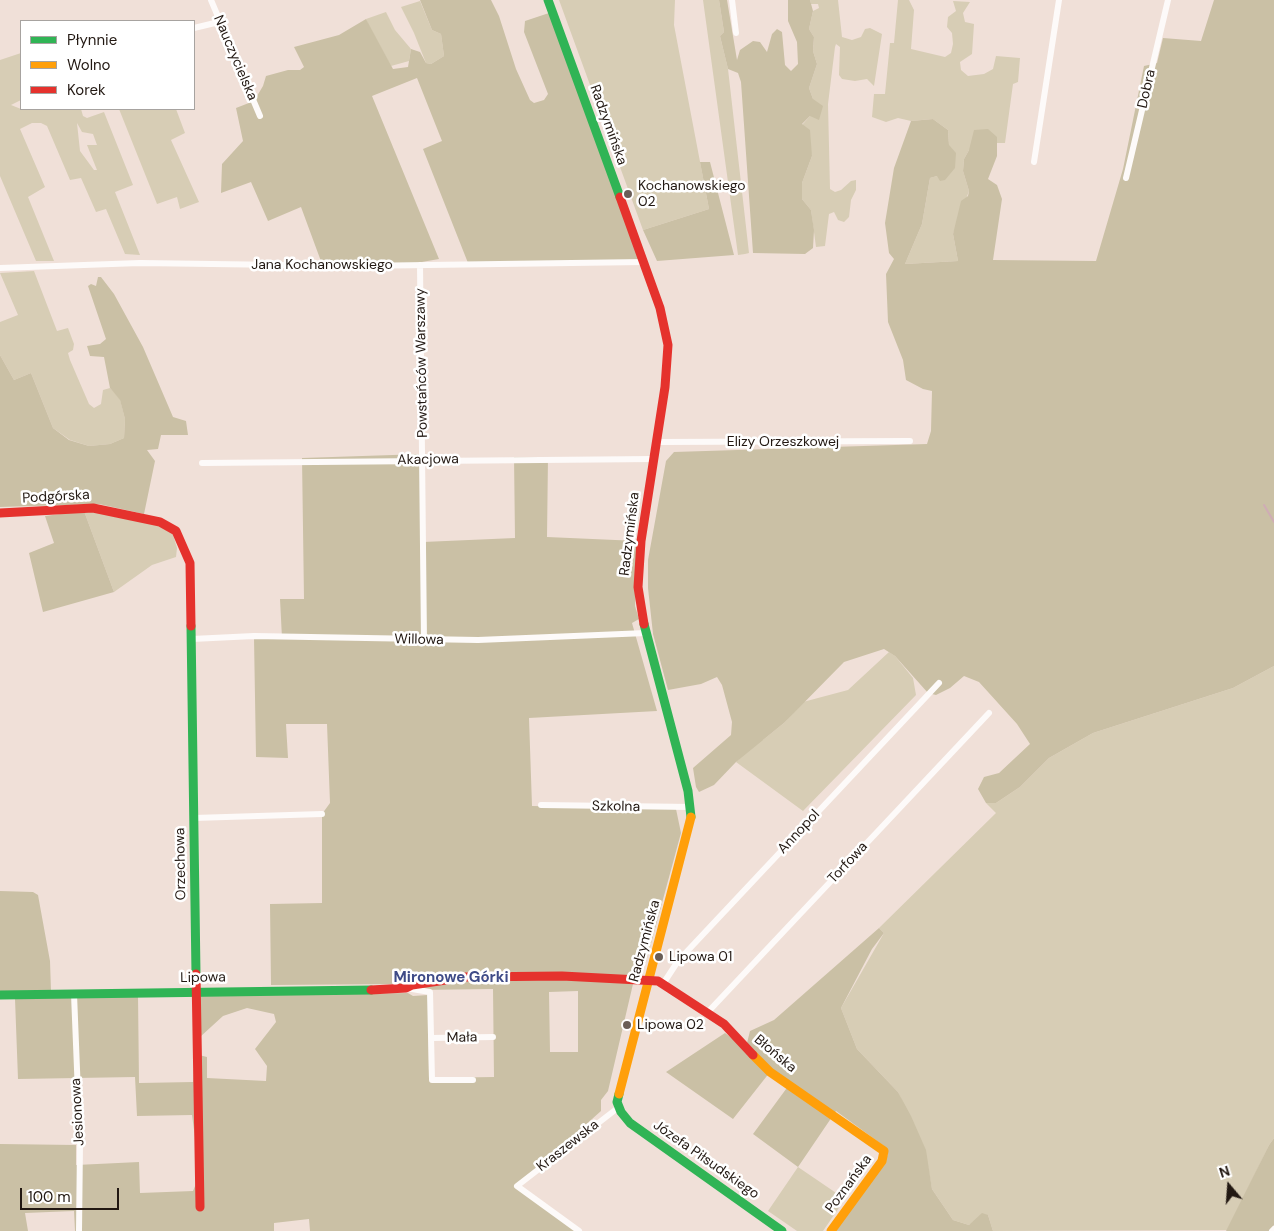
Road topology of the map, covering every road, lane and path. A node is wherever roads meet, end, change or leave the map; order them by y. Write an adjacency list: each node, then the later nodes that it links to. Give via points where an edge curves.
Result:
1 (211, 0): 6 (street, Nauczycielska)
2 (548, 0): 12 (street, Radzymińska)
3 (732, 0): 8 (street)
4 (1059, 0): 10 (street)
5 (1168, 0): 11 (street, Dobra)
6 (220, 22): 7 (street); 9 (street, Nauczycielska)
7 (195, 28)
8 (736, 33)
9 (260, 116)
10 (1034, 162)
11 (1126, 178)
12 (643, 262): 13 (street, Jana Kochanowskiego); 16 (street, Radzymińska, via 664,323 668,345)
13 (420, 264): 14 (street, Jana Kochanowskiego, via 140,263); 18 (street, Powstańców Warszawy)
14 (0, 268)
15 (910, 441): 16 (street, Elizy Orzeszkowej)
16 (657, 442): 17 (street, Radzymińska)
17 (654, 459): 18 (street, Akacjowa); 22 (street, Radzymińska, via 638,575)
18 (423, 461): 19 (street, Akacjowa); 24 (street, Powstańców Warszawy)
19 (202, 463)
20 (0, 513): 21 (street, Podgórska, via 102,509)
21 (171, 526): 23 (street, Orzechowa, via 192,570)
22 (646, 633): 24 (street, Willowa); 28 (street, Radzymińska)
23 (192, 638): 24 (street, Willowa, via 272,636); 30 (street, Orzechowa)
24 (424, 641)
25 (939, 683): 32 (street, Annopol, via 678,961)
26 (989, 713): 37 (street, Torfowa)
27 (541, 805): 28 (street, Szkolna)
28 (691, 807): 31 (street, Radzymińska, via 689,834)
29 (322, 814): 30 (street)
30 (194, 818): 34 (street, Orzechowa)
31 (648, 980): 32 (street, Błońska); 33 (street, Lipowa, via 562,976 466,977); 41 (street, Radzymińska, via 617,1094)
32 (663, 984): 37 (street, Błońska)
33 (406, 988): 34 (street, Lipowa); 39 (street, Lipowa, via 430,992)
34 (197, 992): 35 (street, Lipowa); 43 (street, Orzechowa)
35 (74, 994): 36 (street, Lipowa); 44 (street, Jesionowa, via 80,1144)
36 (0, 995)
37 (707, 1013): 42 (street, Błońska, via 724,1024 770,1072)
38 (493, 1037): 39 (street, Mała)
39 (432, 1038): 40 (street, via 432,1080)
40 (473, 1080)
41 (619, 1107): 45 (street, Kraszewska, via 517,1186); 46 (street, Józefa Piłsudskiego, via 630,1123)
42 (884, 1151): 47 (street, Poznańska, via 882,1162)
43 (200, 1207)
44 (79, 1231)
45 (579, 1231)
46 (782, 1231)
47 (831, 1231)

